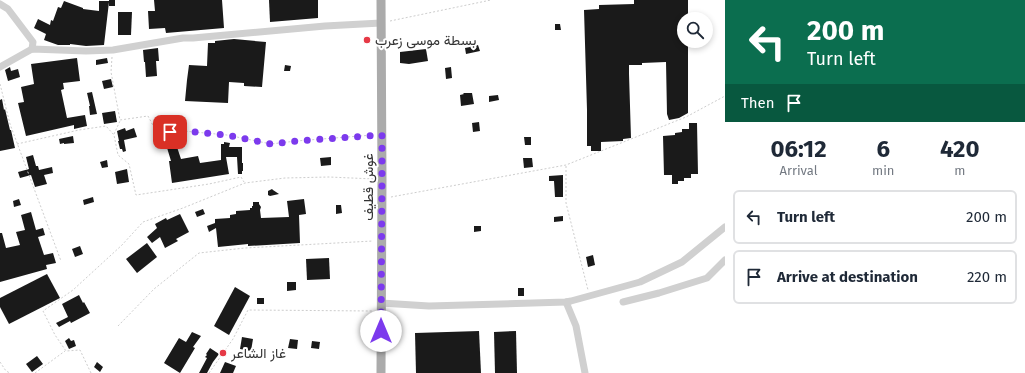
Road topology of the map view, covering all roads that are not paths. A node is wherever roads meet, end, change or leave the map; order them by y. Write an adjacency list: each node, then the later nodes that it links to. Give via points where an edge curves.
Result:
1 (381, 0): 3 (main road, غوش قطيف)
2 (0, 4): 4 (street, via 8,9 33,42)
3 (381, 23): 4 (street, via 183,38 113,50); 10 (main road, غوش قطيف)
4 (32, 49): 5 (street)
5 (0, 67)
6 (725, 227): 8 (street, via 682,262 640,282)
7 (725, 260): 9 (street, via 707,278)
8 (566, 302): 10 (street); 12 (street, via 576,326)
9 (624, 302)
10 (381, 307): 11 (main road, غوش قطيف)
11 (382, 373)
12 (585, 373)

